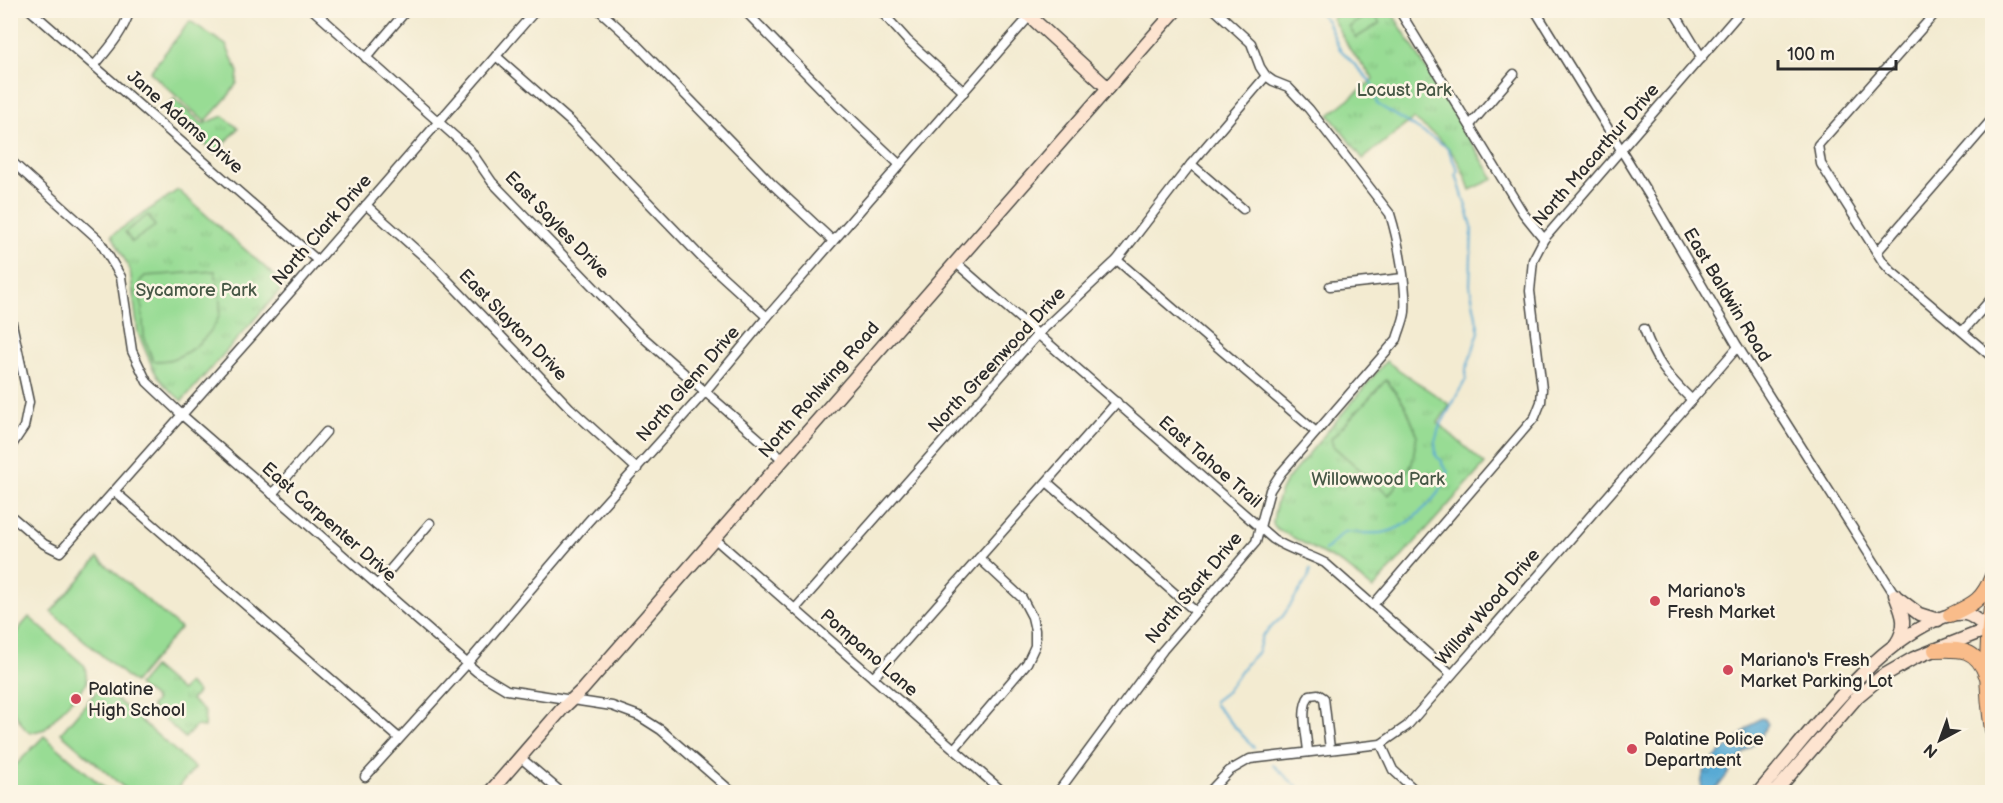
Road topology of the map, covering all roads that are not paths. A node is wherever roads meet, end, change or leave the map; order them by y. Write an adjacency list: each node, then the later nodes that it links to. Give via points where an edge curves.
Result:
1 (30, 10): 22 (street, Jane Adams Drive)
2 (130, 10): 22 (street, via 125,27)
3 (313, 10): 20 (street, East Sayles Drive)
4 (407, 10): 20 (street)
5 (536, 10): 19 (street, North Clark Drive)
6 (599, 10): 37 (street)
7 (744, 10): 33 (street)
8 (880, 10): 26 (street)
9 (1176, 10): 25 (street, North Rohlwing Road)
10 (1215, 10): 24 (street, via 1251,43)
11 (1399, 10): 29 (street)
12 (1535, 10): 30 (street, East Baldwin Road)
13 (1673, 10): 21 (street)
14 (1742, 10): 21 (street, North Macarthur Drive)
15 (1938, 10): 38 (street, via 1818,145 1821,164)
16 (1985, 10): 18 (street)
17 (1029, 12): 25 (street); 26 (street, North Glenn Drive)
18 (1992, 17)
19 (496, 56): 28 (street, North Clark Drive); 46 (street, via 571,122)
20 (366, 58): 28 (street, East Sayles Drive)
21 (1702, 58): 30 (street, North Macarthur Drive)
22 (94, 66): 39 (street, Jane Adams Drive)
23 (1514, 74): 29 (street)
24 (1266, 76): 32 (street, North Greenwood Drive); 42 (street, North Stark Drive, via 1288,87 1310,109 1390,214)
25 (1108, 88): 41 (street, North Rohlwing Road)
26 (964, 92): 33 (street, North Glenn Drive)
27 (1992, 119): 38 (street)
28 (438, 122): 34 (street, North Clark Drive); 52 (street, East Sayles Drive, via 470,150 492,182 636,332)
29 (1470, 125): 36 (street, via 1522,213)
30 (1621, 150): 36 (street, North Macarthur Drive); 50 (street, East Baldwin Road)
31 (10, 160): 55 (street, East Carpenter Drive, via 99,240 121,277 132,351 147,382)
32 (1191, 164): 35 (street); 40 (street, North Greenwood Drive)
33 (900, 165): 37 (street, North Glenn Drive)
34 (366, 205): 39 (street, North Clark Drive); 60 (street, East Slayton Drive, via 431,263 570,408)
35 (1243, 209)
36 (1544, 239): 73 (street, North Macarthur Drive, via 1533,260 1530,291 1542,389 1535,417)
37 (833, 241): 46 (street, North Glenn Drive)
38 (1877, 252): 48 (street, via 1891,271)
39 (317, 260): 55 (street, North Clark Drive)
40 (1117, 260): 49 (street, North Greenwood Drive); 57 (street)
41 (955, 262): 49 (street, East Tahoe Trail); 59 (street, North Rohlwing Road)
42 (1403, 278): 43 (street); 57 (street, North Stark Drive, via 1405,313 1397,339)
43 (1330, 286)
44 (1992, 298): 48 (street)
45 (10, 314): 58 (street, via 29,402 24,428)
46 (766, 318): 52 (street, North Glenn Drive)
47 (1644, 329): 53 (street, via 1668,377)
48 (1963, 332): 51 (street)
49 (1038, 334): 54 (street, East Tahoe Trail); 74 (street, North Greenwood Drive)
50 (1738, 347): 53 (street, Willow Wood Drive); 71 (street, East Baldwin Road)
51 (1992, 357)
52 (704, 393): 59 (street, East Sayles Drive); 60 (street, North Glenn Drive)
53 (1691, 399): 81 (street, Willow Wood Drive)
54 (1117, 402): 61 (street); 66 (street, East Tahoe Trail)
55 (182, 415): 62 (street, North Clark Drive); 63 (street, East Carpenter Drive)
56 (326, 432): 63 (street)
57 (1316, 432): 66 (street, North Stark Drive, via 1270,490)
58 (10, 448)
59 (782, 459): 67 (street, North Rohlwing Road)
60 (637, 469): 80 (street, North Glenn Drive)
61 (1047, 482): 68 (street); 75 (street)
62 (114, 491): 64 (street, North Clark Drive, via 60,552 44,544); 88 (street)
63 (272, 494): 70 (street, East Carpenter Drive)
64 (10, 514)
65 (430, 523): 70 (street)
66 (1260, 528): 73 (street, East Tahoe Trail, via 1282,545 1324,563); 75 (street, North Stark Drive, via 1256,542)
67 (714, 538): 74 (street, Pompano Lane); 84 (street, North Rohlwing Road)
68 (979, 558): 83 (street); 90 (street, via 1022,598 1032,617 1035,646 1027,663)
69 (1992, 576): 76 (main road, via 1984,595)
70 (377, 585): 80 (street, East Carpenter Drive)
71 (1895, 595): 76 (street, via 1919,614); 78 (street, via 1904,623)
72 (1992, 599): 77 (main road)
73 (1373, 605): 81 (street, East Tahoe Trail)
74 (795, 609): 83 (street, Pompano Lane)
75 (1195, 611): 99 (street, North Stark Drive)
76 (1944, 617): 77 (street, via 1968,614); 78 (street)
77 (1991, 630): 79 (street); 82 (main road)
78 (1895, 646): 85 (street, via 1861,674)
79 (1935, 650): 82 (main road, via 1962,650 1981,663); 86 (street, via 1881,677 1858,696)
80 (467, 664): 84 (street, East Carpenter Drive, via 507,690); 88 (street, North Glenn Drive)
81 (1451, 674): 89 (street, Willow Wood Drive, via 1407,726)
82 (1986, 675): 87 (main road)
83 (873, 678): 90 (street, Pompano Lane)
84 (571, 700): 93 (street, North Rohlwing Road); 97 (street, East Carpenter Drive, via 612,706 650,721)
85 (1838, 701): 86 (street); 102 (street)
86 (1829, 730): 103 (street)
87 (1992, 730)
88 (399, 738): 94 (street, North Glenn Drive)
89 (1381, 744): 91 (street, Willow Wood Drive); 101 (street, via 1394,770)
90 (954, 749): 98 (street, Pompano Lane)
91 (1330, 749): 92 (street, Willow Wood Drive); 92 (street, via 1324,698 1310,695 1305,700)
92 (1308, 752): 100 (street, Willow Wood Drive, via 1250,759 1229,771)
93 (521, 758): 95 (street, North Rohlwing Road); 96 (street)
94 (365, 777)
95 (490, 792)
96 (561, 792)
97 (732, 792)
98 (1003, 792)
99 (1058, 792)
100 (1209, 792)
101 (1417, 792)
102 (1759, 792)
103 (1775, 792)

